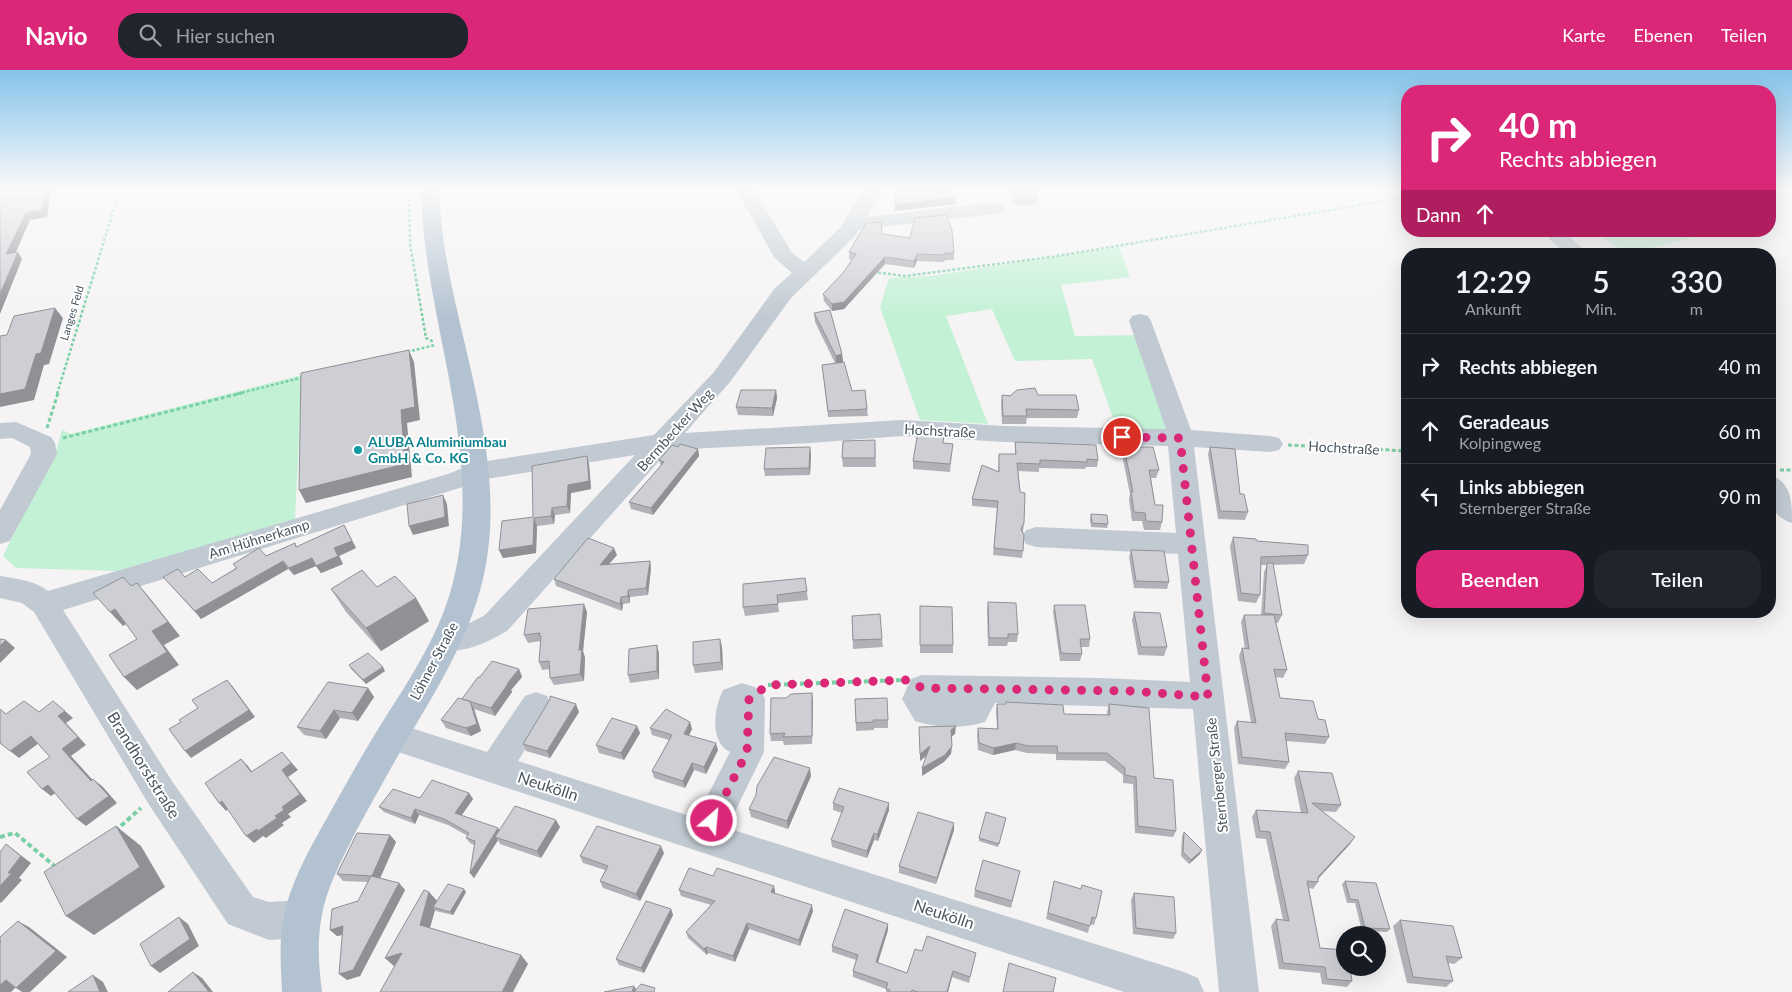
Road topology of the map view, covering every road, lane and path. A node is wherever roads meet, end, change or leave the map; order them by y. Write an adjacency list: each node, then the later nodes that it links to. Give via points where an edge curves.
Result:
1 (107, 232): 17 (path, Langes Feld)
2 (433, 232): 11 (main road, Löhner Straße)
3 (770, 232): 9 (street, via 784,257)
4 (848, 232): 9 (street, Bermbecker Weg)
5 (1200, 232): 8 (path, via 1051,257 905,276)
6 (1558, 237): 7 (street)
7 (1572, 248)
8 (867, 270)
9 (804, 273): 16 (street, Bermbecker Weg, via 783,293 722,377)
10 (1140, 321): 15 (street, Sternberger Straße)
11 (452, 341): 12 (path); 20 (main road, Löhner Straße)
12 (402, 354)
13 (308, 376): 17 (path)
14 (0, 431): 17 (street, via 16,430)
15 (1180, 438): 16 (street, Hochstraße, via 902,428); 18 (street, Hochstraße); 25 (street, Sternberger Straße)
16 (665, 442): 20 (street, Hochstraße); 28 (street, Bermbecker Weg, via 496,623 476,634)
17 (42, 443): 23 (street, via 44,454)
18 (1270, 444): 19 (path, Hochstraße)
19 (1401, 451)
20 (474, 472): 27 (street, Am Hühnerkamp, via 447,483); 28 (main road, Löhner Straße, via 475,543 463,602)
21 (1776, 492): 22 (street)
22 (1792, 513)
23 (0, 534)
24 (1036, 537): 25 (street)
25 (1192, 544): 30 (street, Sternberger Straße)
26 (0, 587): 27 (street, Brandhorststraße, via 30,593)
27 (44, 604): 35 (street, Brandhorststraße)
28 (448, 639): 33 (main road, Löhner Straße)
29 (922, 688): 30 (street, via 918,700 926,711 974,712 986,689 1132,691); 31 (path, via 908,680 768,685)
30 (1208, 697): 43 (street, Sternberger Straße)
31 (749, 699): 38 (street, via 747,752)
32 (536, 706): 34 (street)
33 (392, 736): 34 (street, Neukölln); 40 (main road, Löhner Straße, via 322,860)
34 (494, 768): 38 (street, Neukölln)
35 (160, 792): 36 (path); 40 (street, Brandhorststraße, via 241,911 269,920)
36 (109, 836)
37 (0, 837): 39 (path, via 15,833)
38 (704, 838): 42 (street, Neukölln)
39 (65, 874)
40 (302, 919): 41 (main road, Löhner Straße, via 299,955)
41 (302, 992)
42 (1184, 992)
43 (1239, 992)

